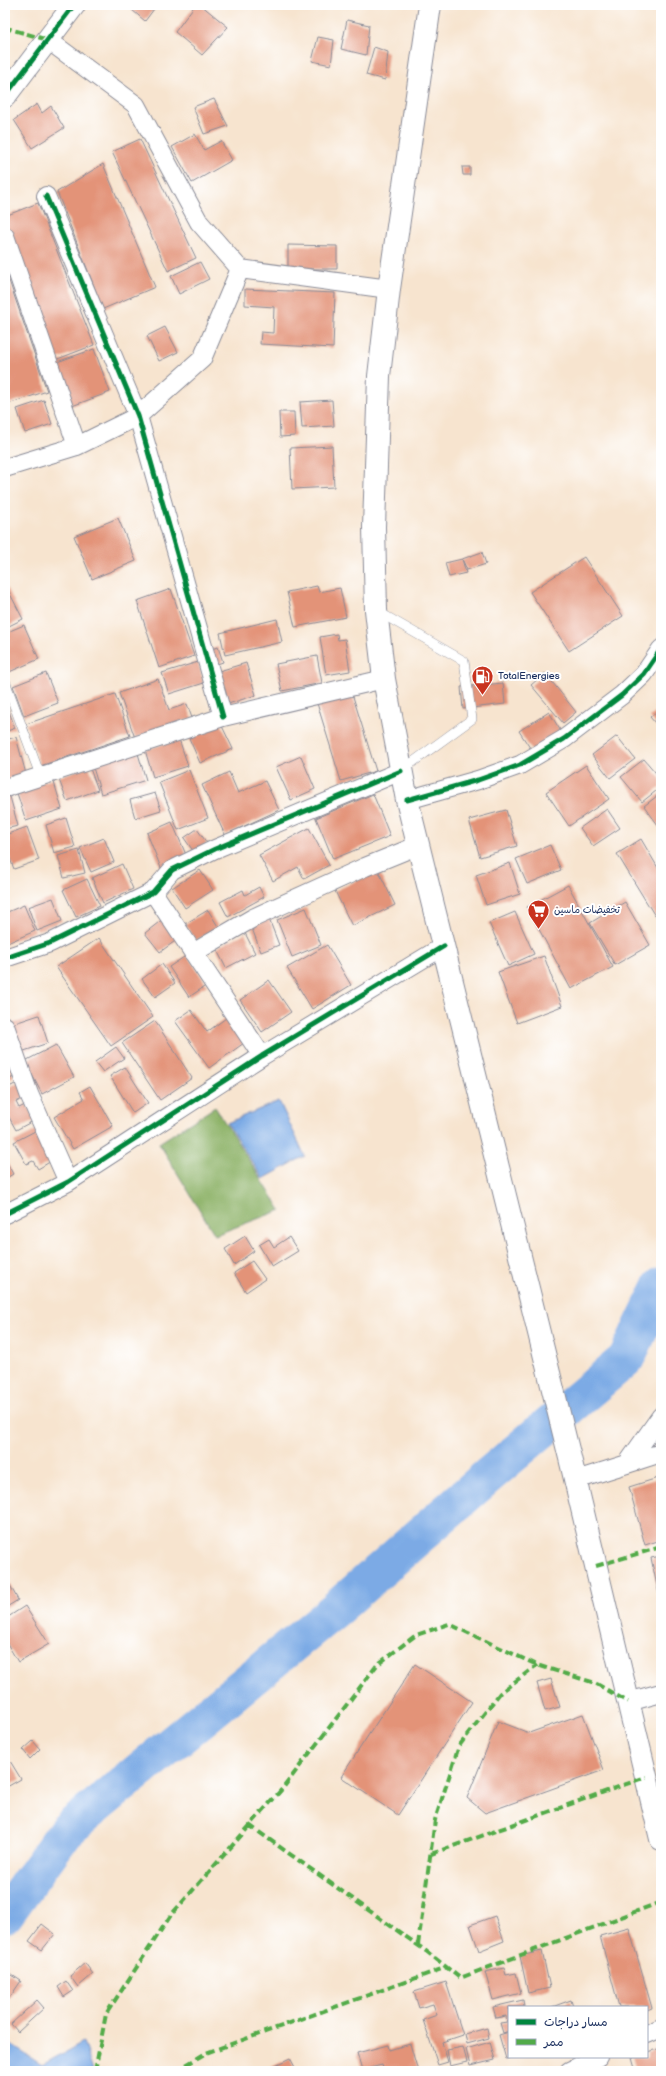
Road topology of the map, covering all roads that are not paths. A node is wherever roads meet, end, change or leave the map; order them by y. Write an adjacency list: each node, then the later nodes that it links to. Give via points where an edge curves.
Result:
1 (74, 5): 3 (main road)
2 (430, 5): 8 (main road)
3 (48, 40): 4 (main road); 7 (street, via 136,106 199,222)
4 (5, 96)
5 (46, 196): 9 (street)
6 (5, 236): 10 (street)
7 (240, 269): 8 (street); 9 (street, via 202,359)
8 (389, 289): 12 (main road, via 379,376 374,527)
9 (138, 416): 10 (street); 16 (street)
10 (77, 446): 11 (street)
11 (5, 468)
12 (376, 610): 14 (main road); 17 (lane, via 464,661 472,719)
13 (661, 649): 20 (street, via 644,674 622,695 564,739 520,765)
14 (384, 680): 16 (street); 17 (main road)
15 (5, 681): 18 (lane)
16 (223, 717): 18 (street)
17 (401, 771): 20 (main road); 22 (street, via 215,849 172,870)
18 (40, 775): 19 (street)
19 (5, 788)
20 (407, 800): 21 (main road)
21 (419, 845): 23 (main road); 24 (street, via 253,918)
22 (153, 892): 24 (street); 25 (street, via 50,942)
23 (444, 946): 27 (street); 33 (main road)
24 (193, 953): 27 (street)
25 (5, 958)
26 (5, 1026): 28 (street, via 28,1094)
27 (262, 1056): 28 (street)
28 (68, 1182): 29 (street)
29 (5, 1214)
30 (661, 1416): 32 (street)
31 (661, 1454): 32 (street)
32 (627, 1464): 33 (street)
33 (576, 1480): 35 (main road)
34 (661, 1693): 35 (street)
35 (628, 1702): 36 (main road)
36 (661, 1839)
37 (661, 2028): 38 (street)
38 (648, 2034)
39 (596, 2058): 40 (street)
40 (569, 2071)

